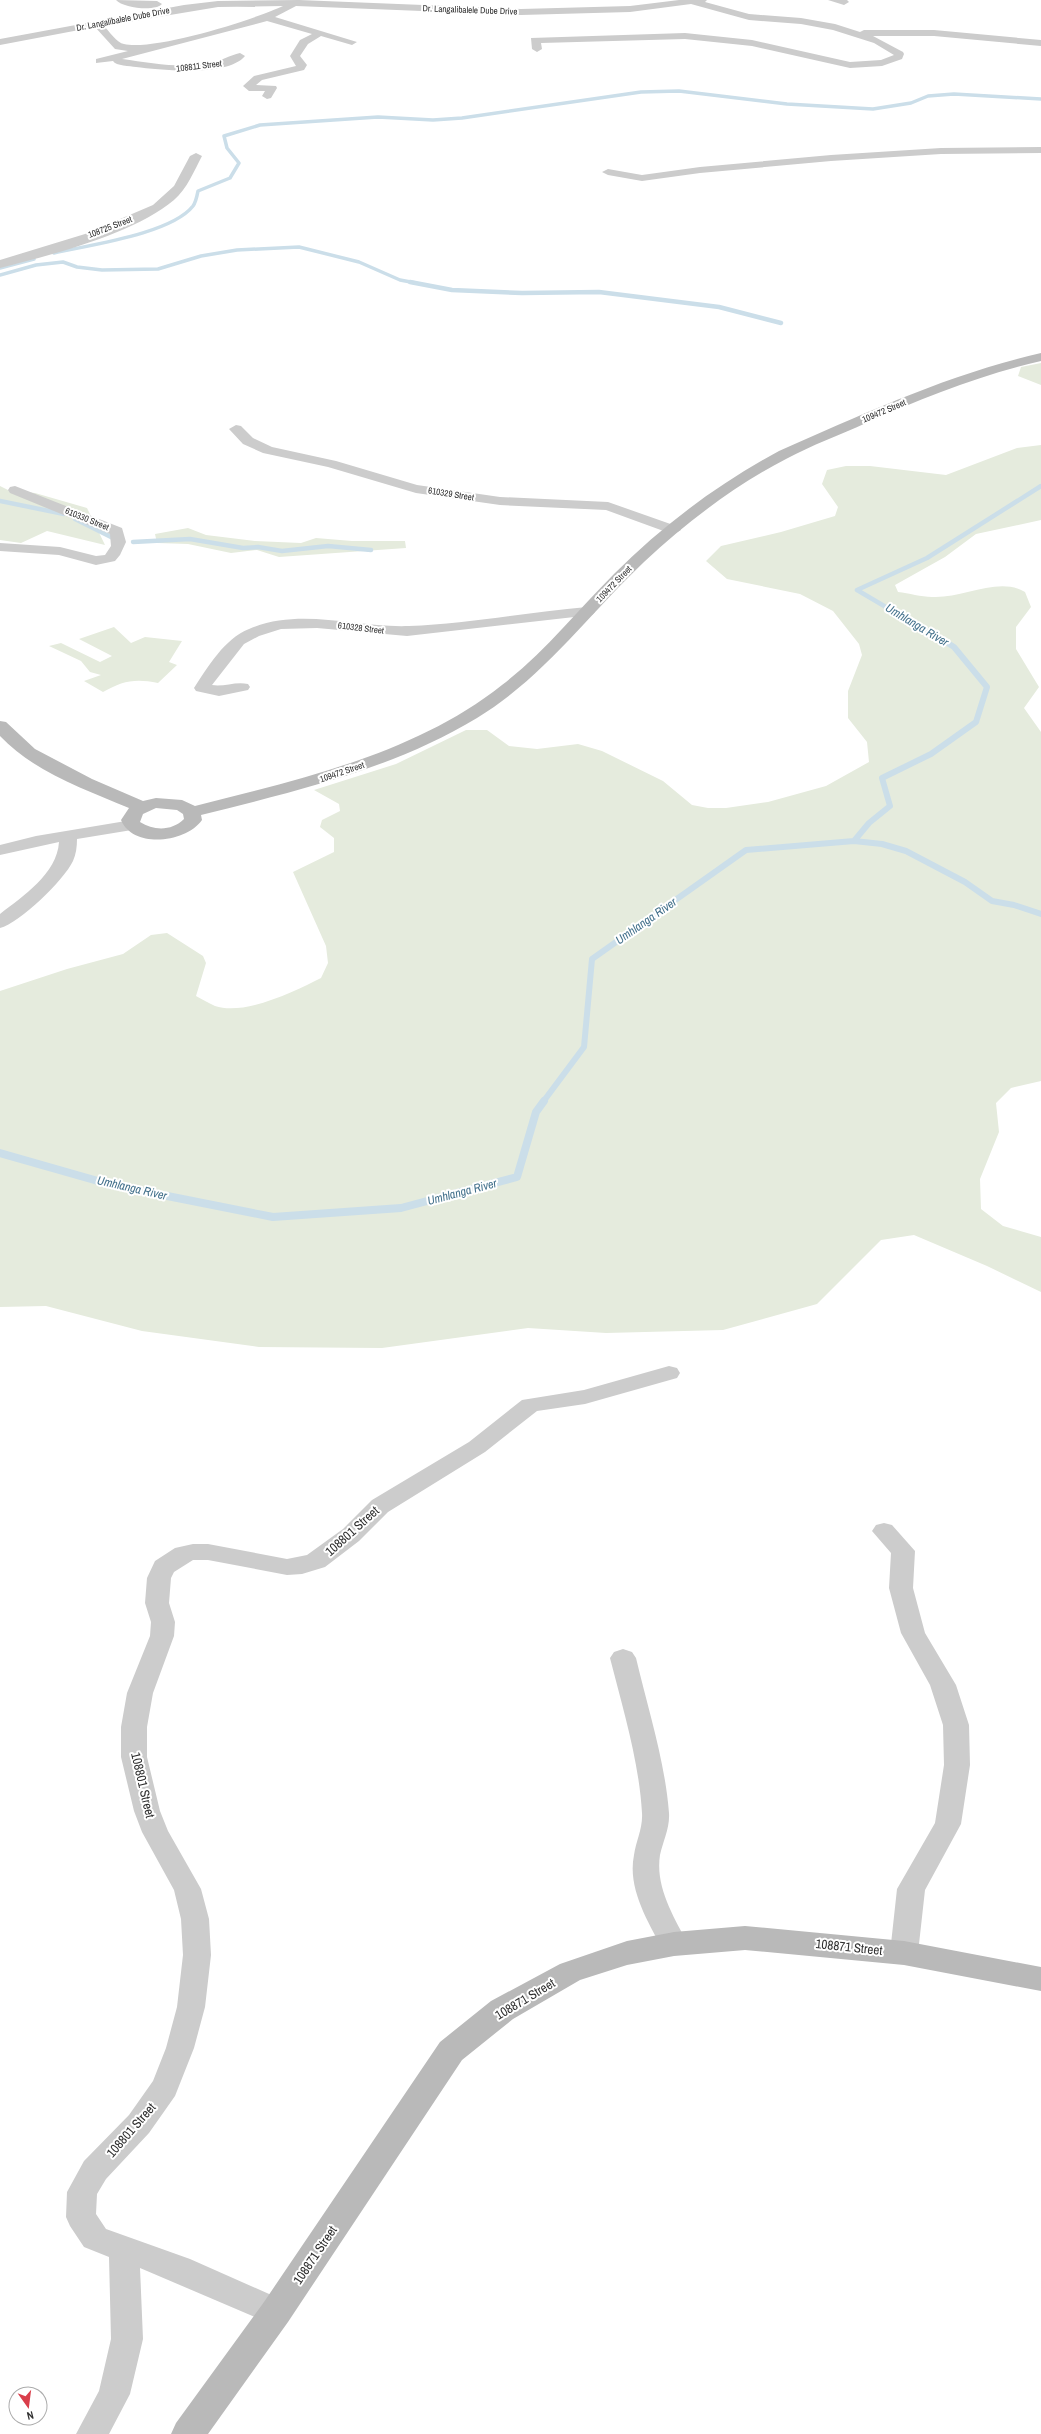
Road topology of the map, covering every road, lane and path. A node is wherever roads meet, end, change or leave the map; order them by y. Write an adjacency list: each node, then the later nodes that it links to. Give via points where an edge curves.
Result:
1 (121, 0): 2 (street, via 136,5)
2 (185, 0)
3 (833, 0): 5 (street)
4 (697, 1): 6 (street, Dr. Langalibalele Dube Drive, via 630,8 521,12); 11 (street, via 714,13 818,24)
5 (844, 2)
6 (300, 3): 7 (street); 8 (street, Dr. Langalibalele Dube Drive, via 213,4)
7 (265, 18): 10 (street); 17 (street, via 143,50)
8 (97, 24): 13 (street, Dr. Langalibalele Dube Drive); 17 (street)
9 (706, 29): 12 (street, via 703,33)
10 (320, 33): 14 (street); 19 (street, via 304,42 295,56 301,61 300,68 258,78 248,86 272,88)
11 (857, 34): 12 (street, via 896,51 898,57 882,63 850,65 752,43); 15 (street, via 934,33)
12 (720, 39): 16 (street, via 674,36 534,40)
13 (0, 42)
14 (352, 42)
15 (1041, 43)
16 (537, 48)
17 (120, 51): 18 (street, 108811 Street, via 105,60 177,70 217,65)
18 (240, 56)
19 (267, 96)
20 (1041, 150): 22 (street, via 941,151 830,158 642,178)
21 (196, 156): 23 (street, 108725 Street, via 178,190 152,210 115,226)
22 (608, 172)
23 (0, 264)
24 (1041, 357): 27 (street, 109472 Street, via 978,373 784,454 759,467 718,495)
25 (236, 428): 27 (street, 610329 Street, via 248,441 268,450 331,464 416,489 500,501 608,506)
26 (15, 490): 28 (street, 610330 Street, via 112,528 117,531 120,538 118,546 110,558 96,561 60,551)
27 (674, 530): 29 (street, 109472 Street, via 620,577)
28 (0, 547)
29 (587, 612): 30 (street, 610328 Street, via 408,631 374,631 345,625 306,623 276,626 252,634 230,647 202,688 219,691); 33 (street, 109472 Street, via 507,689 455,725 380,759 323,779)
30 (242, 687)
31 (0, 726): 32 (street, via 18,744 42,760)
32 (142, 806): 33 (street, via 174,804); 34 (street, via 131,816)
33 (192, 812): 34 (street, via 194,816 190,825 172,832 150,833)
34 (132, 825): 35 (street)
35 (68, 835): 36 (street); 37 (street, via 68,849 64,862 51,878)
36 (0, 850)
37 (0, 923)
38 (669, 1373): 44 (street, 108801 Street, via 585,1397 530,1405 477,1447 380,1506 351,1535 316,1561 302,1566 287,1567 208,1552 193,1552 184,1554 164,1567 156,1588 157,1603 163,1622 162,1636 140,1693 134,1728 134,1757 147,1811 155,1832 187,1889 195,1919 196,1955 191,2007 180,2048 165,2087 152,2108 95,2170 82,2192 81,2218 86,2227 95,2238)
39 (884, 1530): 42 (street, via 903,1551 901,1588 914,1634 943,1685 956,1725 957,1765 948,1824 911,1889)
40 (623, 1658): 41 (street, via 656,1810 654,1833 647,1856 648,1886)
41 (674, 1944): 42 (street, 108871 Street, via 745,1938 837,1945); 45 (street, 108871 Street, via 627,1953 570,1972 502,2010 451,2051)
42 (904, 1954): 43 (street, 108871 Street)
43 (1041, 1979)
44 (124, 2249): 45 (street, 108801 Street); 46 (street, via 127,2339 114,2394)
45 (276, 2312): 47 (street, 108871 Street)
46 (92, 2434)
47 (188, 2434)

